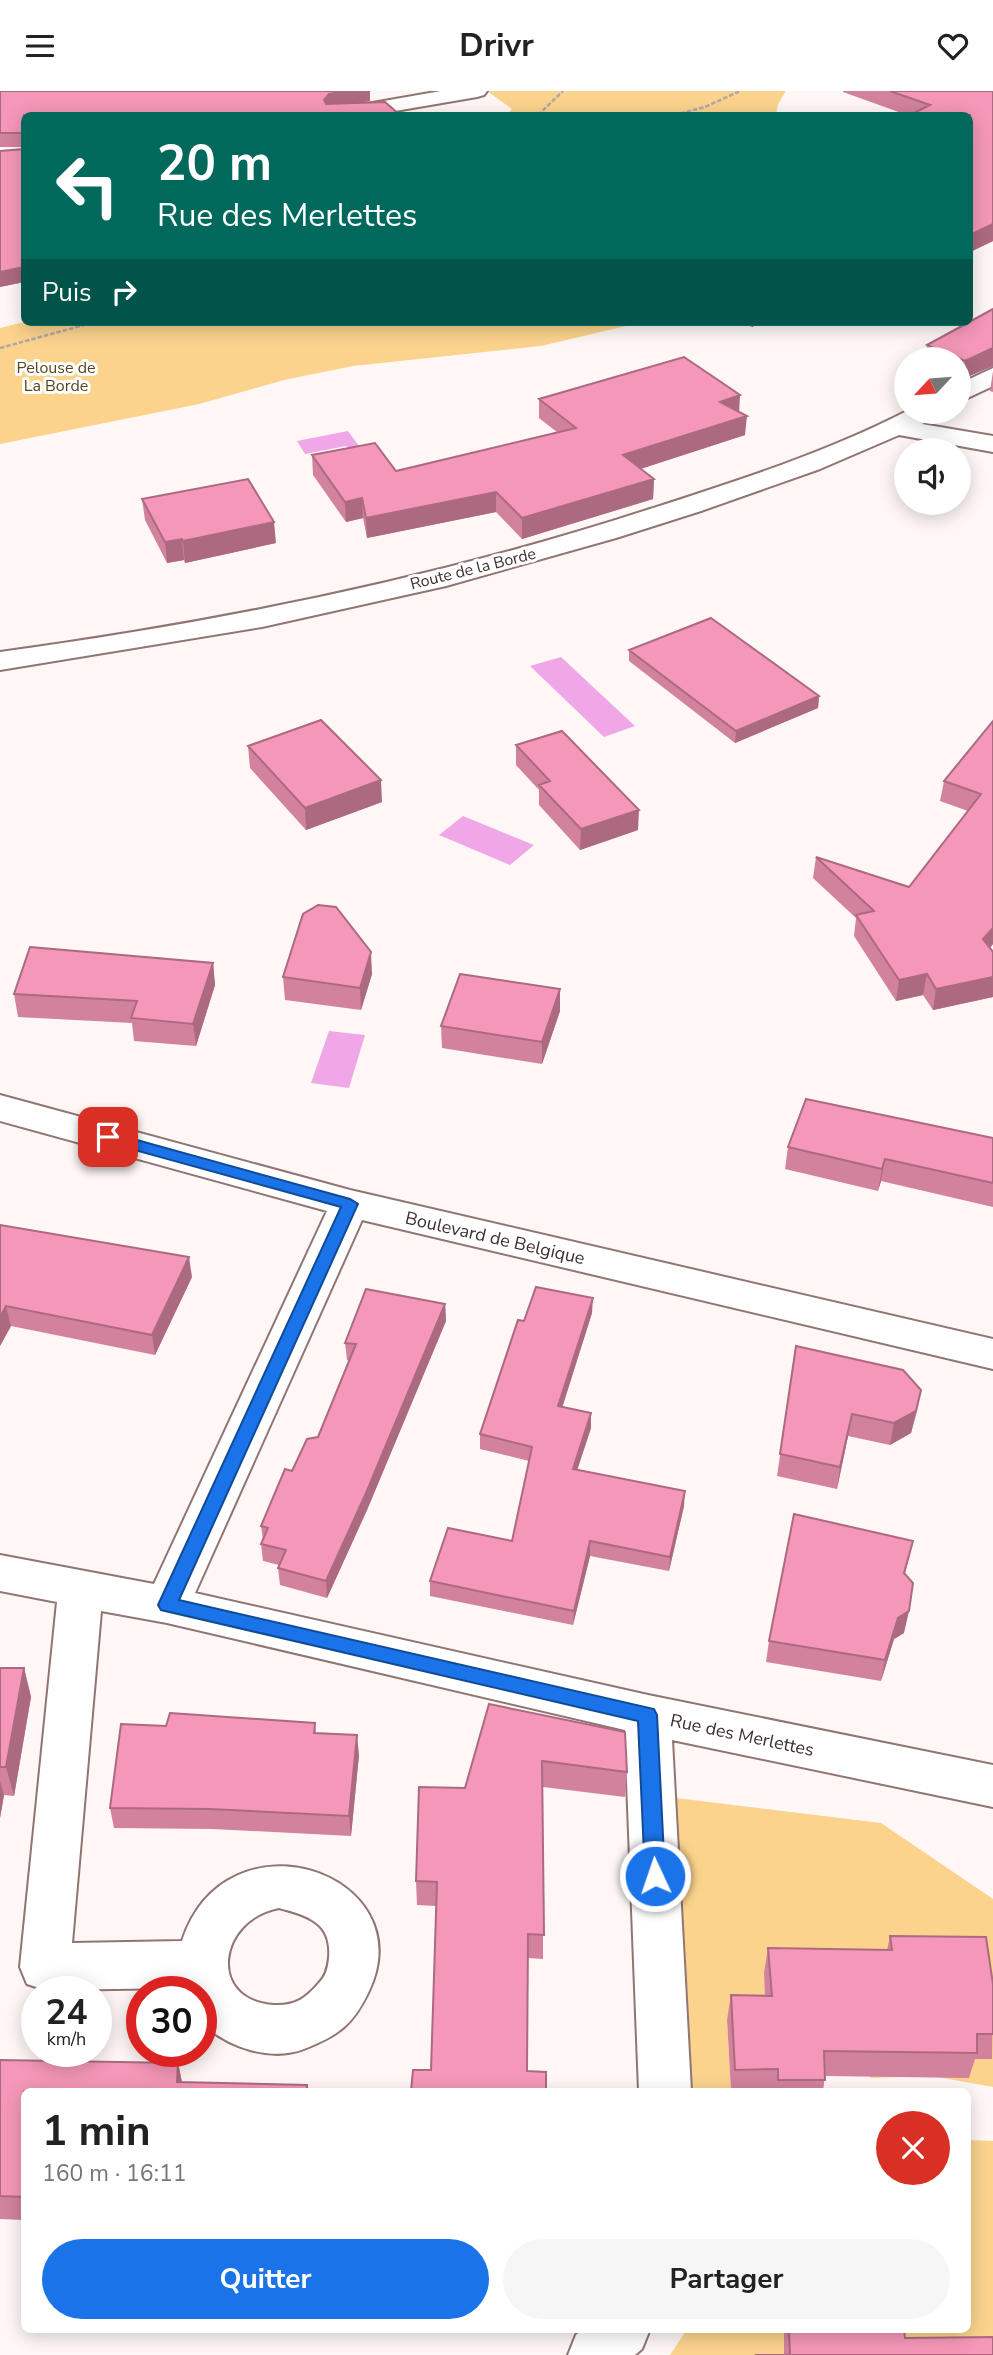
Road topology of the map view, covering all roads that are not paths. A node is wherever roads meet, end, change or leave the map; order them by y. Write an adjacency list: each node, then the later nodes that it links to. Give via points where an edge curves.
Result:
1 (477, 91): 2 (street)
2 (355, 112)
3 (993, 376): 4 (street)
4 (971, 388)
5 (903, 424): 6 (street, Route de la Borde)
6 (897, 427): 7 (street); 8 (street, Route de la Borde, via 777,476 519,558 217,628)
7 (993, 444)
8 (0, 661)
9 (0, 1108): 10 (street, Boulevard de Belgique)
10 (350, 1204): 11 (street, Boulevard de Belgique); 14 (street)
11 (993, 1354)
12 (0, 1573): 13 (street, Rue des Merlettes)
13 (81, 1588): 14 (street, Rue des Merlettes); 17 (street, via 45,1967)
14 (167, 1605): 15 (street, Rue des Merlettes)
15 (648, 1715): 16 (street, Rue des Merlettes); 18 (street)
16 (993, 1786)
17 (202, 1964)
18 (665, 2088)
19 (618, 2333): 20 (street)
20 (596, 2355)

